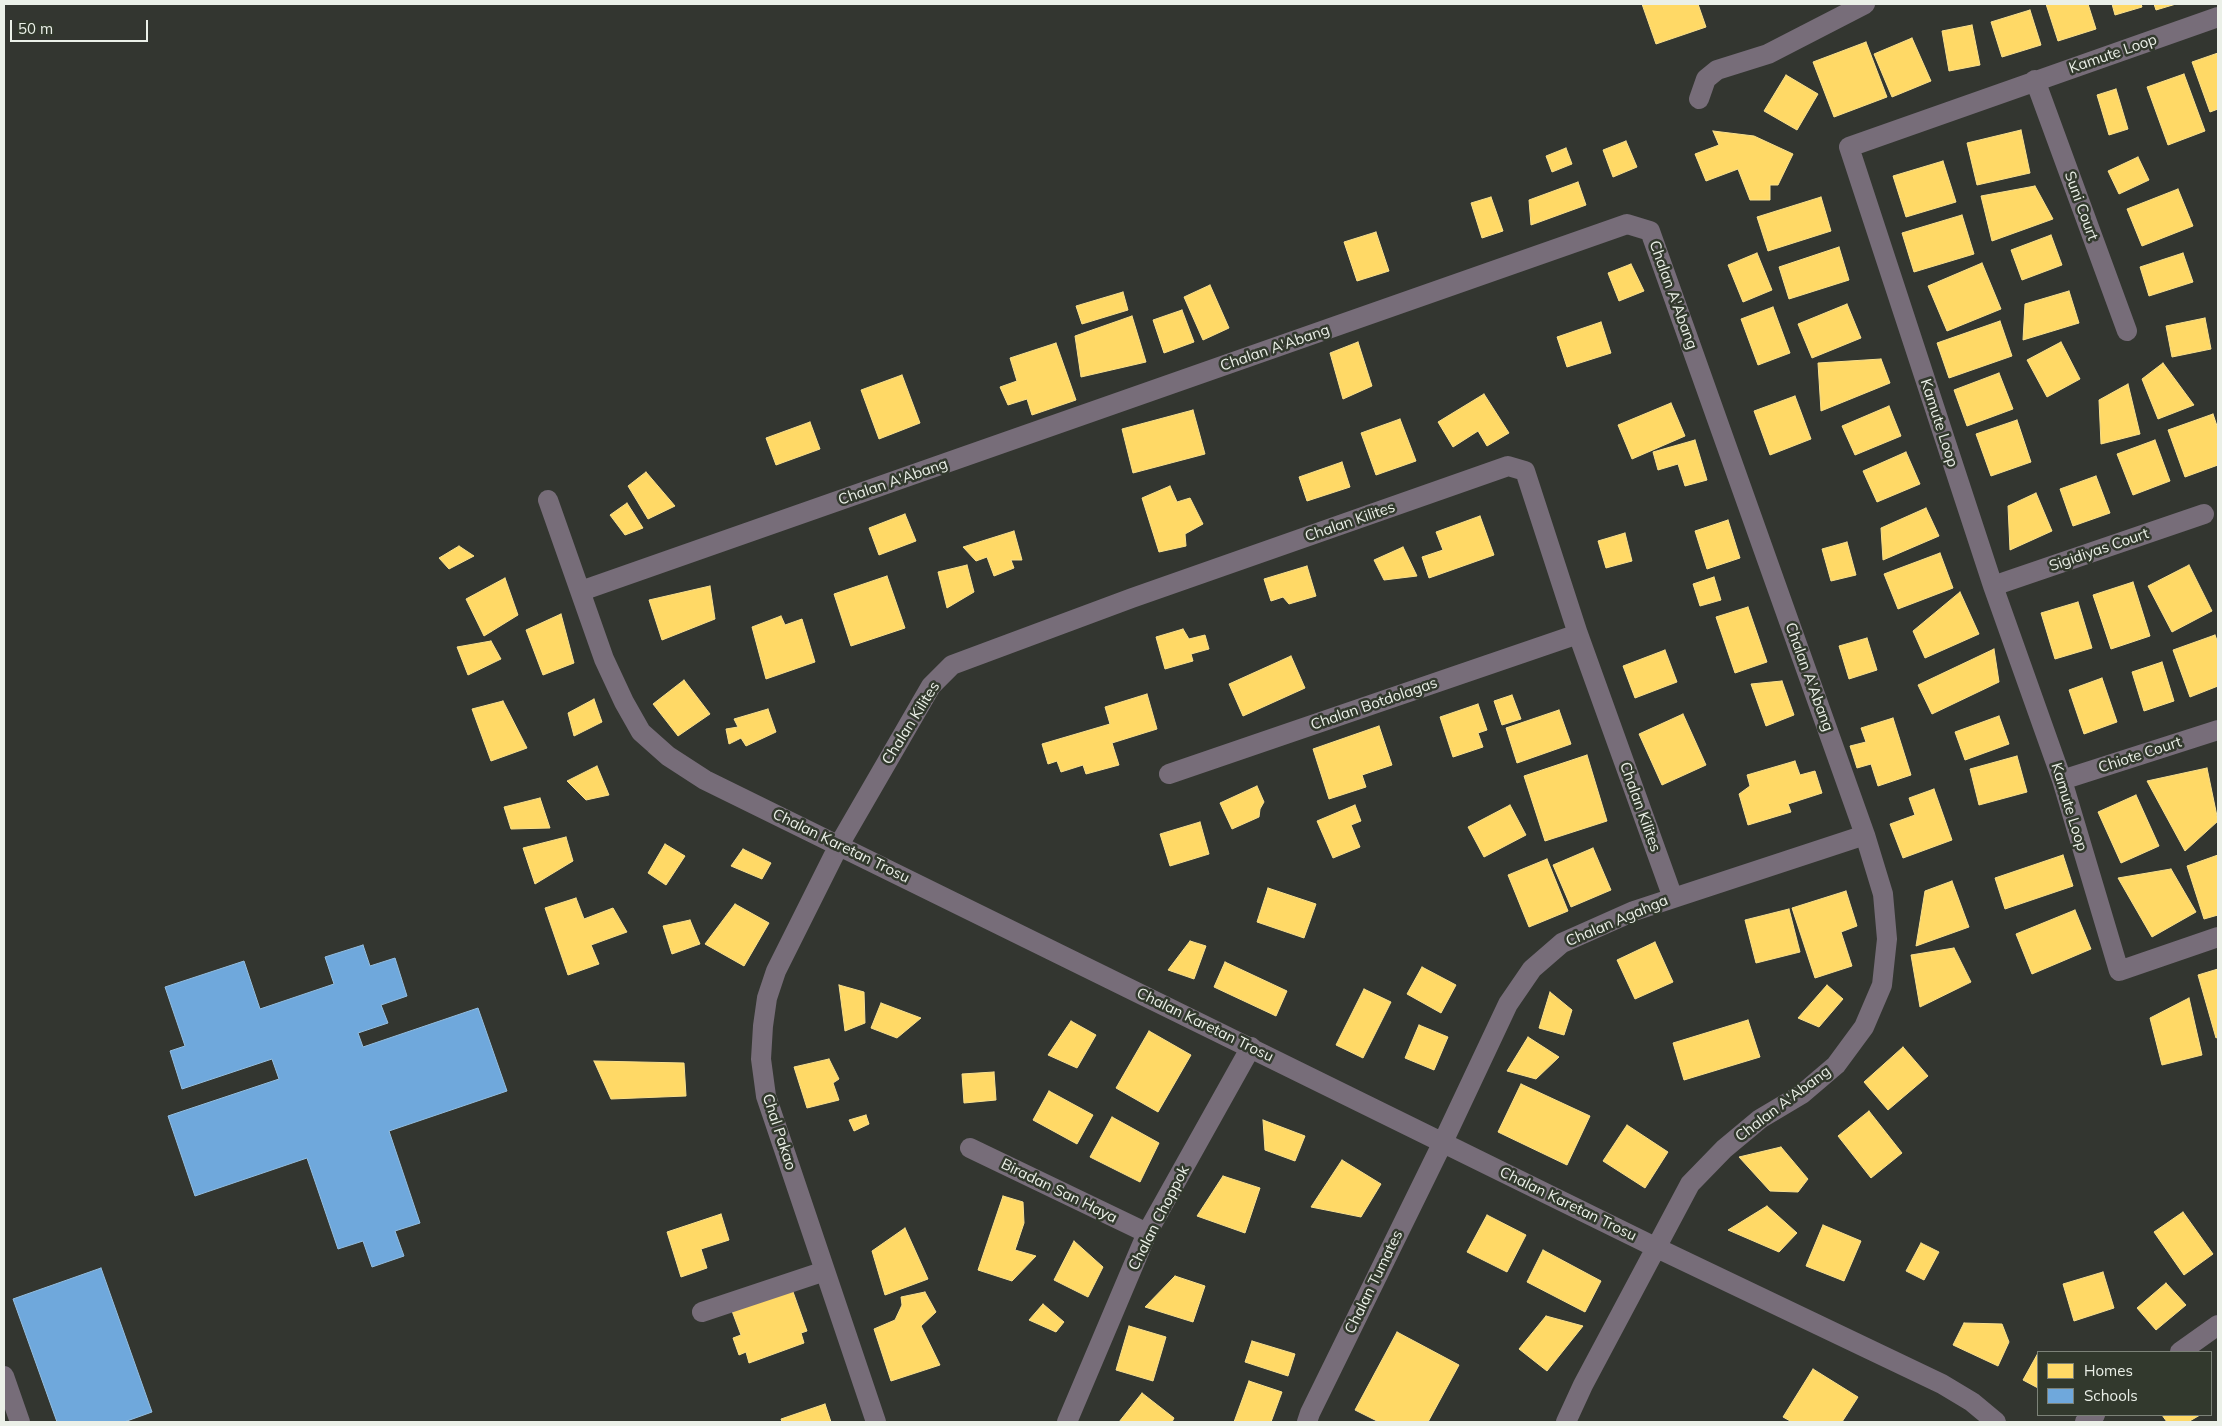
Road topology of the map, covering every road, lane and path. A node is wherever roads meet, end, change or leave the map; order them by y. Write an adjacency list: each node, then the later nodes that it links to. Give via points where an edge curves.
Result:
1 (1865, 4): 4 (street, via 1768,54 1717,70 1706,79)
2 (2218, 17): 3 (street, Kamute Loop)
3 (2035, 80): 5 (street, Suni Court); 8 (street, Kamute Loop, via 1849,147)
4 (1699, 99)
5 (2127, 331)
6 (548, 500): 9 (street, Chalan Karetan Trosu)
7 (2204, 514): 8 (street, Sigidiyas Court)
8 (1993, 586): 13 (street, Kamute Loop)
9 (582, 591): 14 (street, Chalan A'Abang, via 1627,224 1650,231); 15 (street, Chalan Karetan Trosu, via 604,659 642,732 668,756 705,780)
10 (1578, 634): 12 (street, Chalan Botdolagas); 15 (street, Chalan Kilites, via 1524,471 1508,466 952,665 930,686); 16 (street, Chalan Kilites)
11 (2218, 730): 13 (street, Chiote Court)
12 (1169, 774)
13 (2062, 780): 17 (street, Kamute Loop, via 2119,971)
14 (1865, 835): 16 (street, Chalan Agahga); 22 (street, Chalan A'Abang, via 1883,894 1887,938 1882,985 1864,1027 1836,1065 1802,1094 1760,1118 1690,1184)
15 (839, 845): 18 (street, Chalan Karetan Trosu); 23 (street, Chal Pakao, via 776,972 762,1026 761,1059 766,1096)
16 (1673, 898): 19 (street, Chalan Agahga, via 1634,911 1562,943 1532,969 1508,1004)
17 (2218, 937)
18 (1251, 1047): 19 (street, Chalan Karetan Trosu); 21 (street, Chalan Choppok)
19 (1443, 1142): 22 (street, Chalan Karetan Trosu); 31 (street, Chalan Tumates)
20 (970, 1148): 21 (street, Biradan San Haya)
21 (1147, 1233): 30 (street, Chalan Choppok)
22 (1657, 1248): 32 (street, Chalan A'Abang); 33 (street, Chalan Karetan Trosu, via 1942,1384 1972,1402)
23 (825, 1271): 24 (street); 29 (street, Chal Pakao)
24 (702, 1312)
25 (2218, 1325): 26 (street)
26 (2181, 1351)
27 (4, 1376): 28 (street)
28 (20, 1422)
29 (876, 1422)
30 (1067, 1422)
31 (1307, 1422)
32 (1566, 1422)
33 (1996, 1422)

